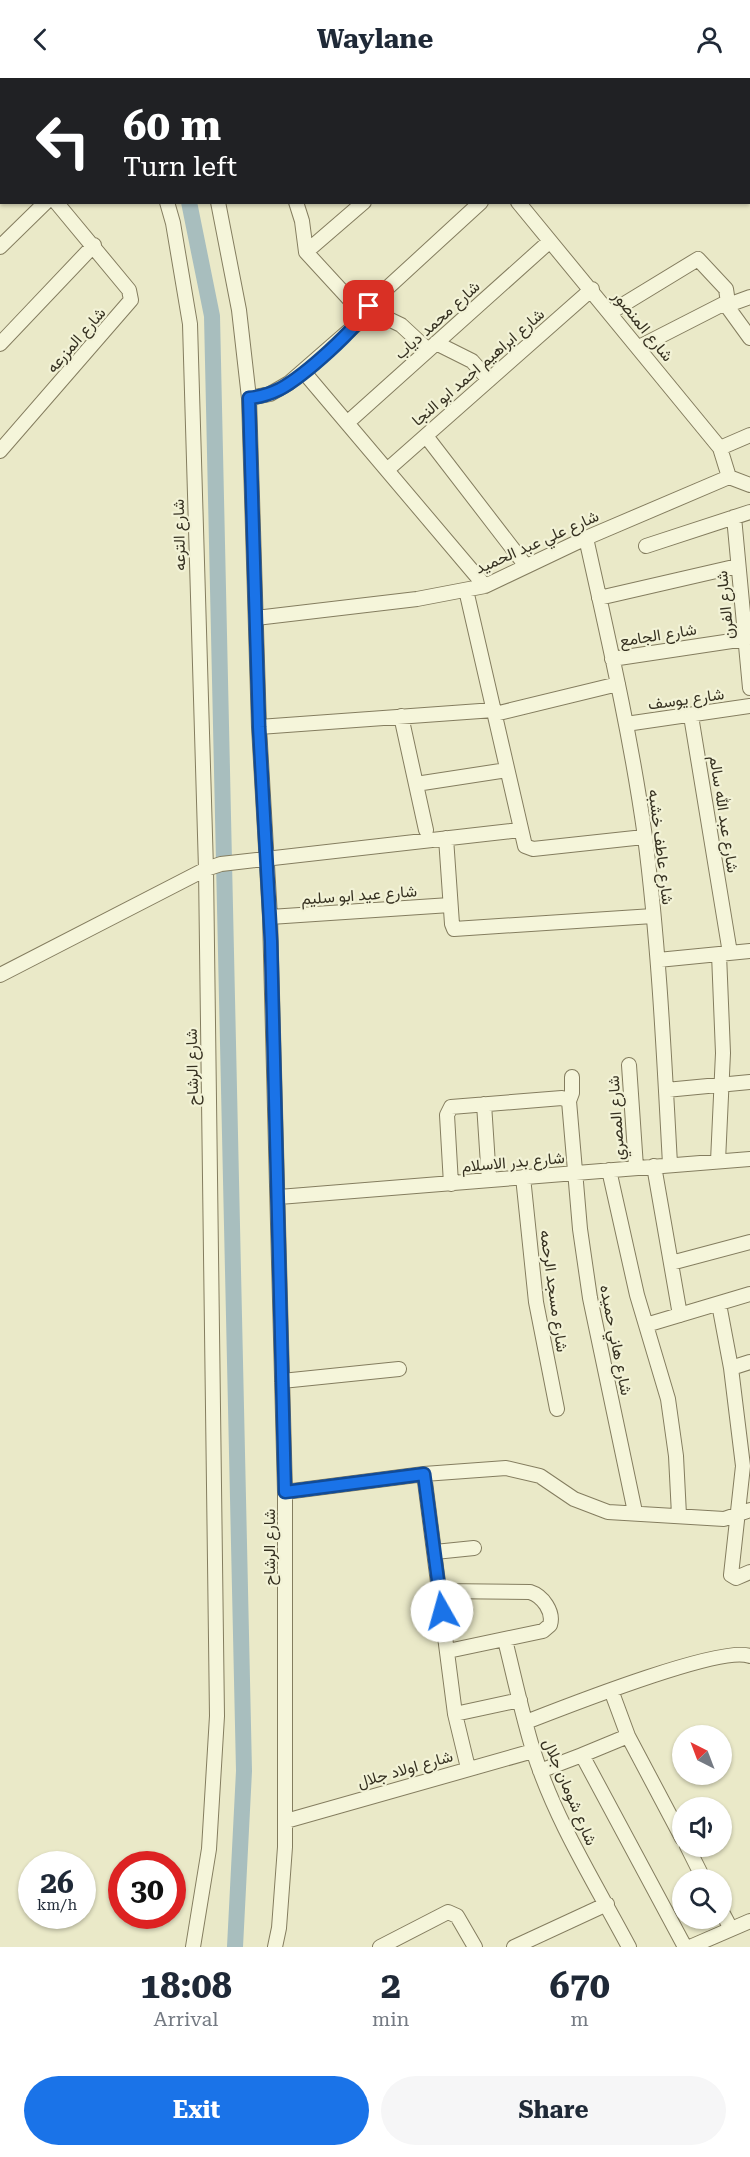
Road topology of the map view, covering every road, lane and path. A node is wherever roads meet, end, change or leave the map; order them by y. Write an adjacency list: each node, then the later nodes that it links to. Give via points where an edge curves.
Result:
1 (44, 204): 11 (street)
2 (58, 204): 10 (street, شارع المزرعه)
3 (168, 204): 60 (street, شارع الترعه, via 190,324)
4 (218, 204): 24 (street, via 239,310)
5 (297, 204): 12 (street)
6 (362, 204): 12 (street)
7 (479, 204): 16 (street)
8 (520, 204): 9 (street, شارع المنصور)
9 (550, 241): 13 (street, شارع المنصور); 20 (street, شارع محمد دياب)
10 (94, 245): 19 (street); 29 (street, شارع المزرعه, via 131,293 130,304)
11 (0, 247)
12 (306, 252): 16 (street, via 351,301)
13 (592, 289): 17 (street, شارع المنصور); 23 (street, شارع ابراهيم احمد ابو النجا)
14 (750, 297): 15 (street)
15 (729, 303): 17 (street, via 726,289 702,261 695,259); 18 (street); 21 (street)
16 (367, 310): 20 (street, via 401,325); 22 (street, via 359,322)
17 (611, 312): 21 (street, شارع المنصور)
18 (750, 338)
19 (0, 344)
20 (432, 347): 23 (street, via 472,361); 25 (street, شارع محمد دياب)
21 (639, 347): 28 (street, شارع المنصور)
22 (303, 372): 24 (street, via 280,389); 25 (street)
23 (489, 380): 27 (street, شارع ابراهيم احمد ابو النجا)
24 (249, 398): 42 (street)
25 (347, 423): 30 (street)
26 (750, 435): 28 (street)
27 (426, 436): 30 (street, شارع ابراهيم احمد ابو النجا); 37 (street)
28 (720, 448): 31 (street, شارع المنصور)
29 (0, 451)
30 (387, 470): 39 (street)
31 (729, 477): 32 (street); 35 (street, شارع علي عبد الحميد)
32 (750, 485)
33 (750, 512): 34 (street)
34 (734, 518): 36 (street); 38 (street, شارع الفرن)
35 (586, 537): 37 (street, شارع علي عبد الحميد); 41 (street, شارع عاطف خشبه)
36 (646, 546)
37 (526, 566): 39 (street, شارع علي عبد الحميد)
38 (738, 566): 41 (street); 43 (street, شارع الفرن)
39 (485, 586): 40 (street, شارع علي عبد الحميد)
40 (466, 590): 42 (street, شارع علي عبد الحميد); 48 (street)
41 (599, 598): 44 (street, شارع عاطف خشبه)
42 (256, 618): 52 (street)
43 (745, 639): 44 (street, شارع الجامع); 46 (street, شارع الفرن)
44 (612, 659): 45 (street, شارع عاطف خشبه)
45 (618, 684): 48 (street); 51 (street, شارع عاطف خشبه)
46 (750, 688)
47 (750, 706): 50 (street, شارع يوسف)
48 (494, 712): 49 (street); 53 (street)
49 (401, 716): 52 (street); 54 (street)
50 (691, 716): 51 (street, شارع يوسف); 65 (street, شارع عبد الله سالم)
51 (626, 724): 57 (street, شارع عاطف خشبه)
52 (259, 727): 59 (street)
53 (507, 770): 54 (street); 56 (street)
54 (416, 784): 55 (street)
55 (426, 830)
56 (520, 830): 57 (street, via 530,850); 58 (street)
57 (644, 837): 62 (street, شارع عاطف خشبه)
58 (446, 838): 59 (street); 61 (street)
59 (268, 859): 60 (street); 63 (street, شارع الرشاح)
60 (206, 869): 67 (street); 128 (street, شارع الرشاح, via 217,1716 210,1849)
61 (450, 905): 62 (street, via 456,929); 63 (street, شارع عيد ابو سليم)
62 (653, 916): 66 (street, شارع عاطف خشبه)
63 (270, 917): 85 (street, شارع الرشاح)
64 (750, 951): 65 (street)
65 (724, 954): 66 (street); 71 (street, شارع عبد الله سالم)
66 (658, 960): 72 (street, شارع عاطف خشبه)
67 (0, 975)
68 (629, 1065): 79 (street, شارع المصري)
69 (572, 1077): 73 (street, شارع هاني حميده)
70 (750, 1082): 71 (street)
71 (721, 1085): 72 (street); 76 (street, شارع عبد الله سالم)
72 (666, 1090): 77 (street, شارع عاطف خشبه)
73 (569, 1101): 74 (street, via 562,1098); 81 (street, شارع هاني حميده)
74 (484, 1104): 83 (street); 84 (street, via 448,1110)
75 (750, 1159): 76 (street, شارع بدر الاسلام)
76 (718, 1161): 77 (street, شارع بدر الاسلام)
77 (670, 1164): 78 (street, شارع بدر الاسلام)
78 (654, 1166): 79 (street, شارع بدر الاسلام); 87 (street)
79 (636, 1167): 80 (street, شارع بدر الاسلام)
80 (609, 1170): 81 (street, شارع بدر الاسلام); 91 (street)
81 (575, 1173): 82 (street, شارع بدر الاسلام); 101 (street, شارع هاني حميده, via 590,1299)
82 (523, 1177): 83 (street, شارع بدر الاسلام); 96 (street, شارع مسجد الرحمه, via 536,1302)
83 (489, 1180): 84 (street, شارع بدر الاسلام)
84 (451, 1184): 85 (street, شارع بدر الاسلام)
85 (279, 1197): 95 (street, شارع الرشاح)
86 (750, 1242): 87 (street)
87 (671, 1263): 90 (street)
88 (750, 1294): 89 (street)
89 (719, 1304): 90 (street); 93 (street)
90 (680, 1315): 91 (street)
91 (646, 1325): 102 (street, via 668,1399)
92 (750, 1362): 93 (street)
93 (731, 1368): 97 (street)
94 (399, 1369): 95 (street)
95 (282, 1381): 99 (street, شارع الرشاح)
96 (557, 1409)
97 (746, 1439): 103 (street)
98 (424, 1474): 99 (street); 101 (street, via 497,1468 523,1471 540,1476 585,1504 608,1512); 105 (street)
99 (285, 1492): 121 (street, شارع الرشاح)
100 (750, 1510): 103 (street)
101 (635, 1512): 102 (street)
102 (679, 1515): 103 (street, via 724,1519)
103 (736, 1516): 106 (street, via 731,1575 736,1578)
104 (474, 1548): 105 (street)
105 (435, 1552): 107 (street)
106 (750, 1572)
107 (440, 1591): 108 (street, via 530,1592 541,1597 551,1616 547,1629); 109 (street)
108 (505, 1640): 109 (street); 112 (street, شارع شومان جلال)
109 (448, 1651): 113 (street)
110 (750, 1656): 111 (street, via 727,1654)
111 (611, 1690): 114 (street); 115 (street)
112 (520, 1700): 113 (street); 114 (street, شارع شومان جلال)
113 (455, 1714): 118 (street)
114 (526, 1722): 116 (street, شارع شومان جلال)
115 (628, 1736): 117 (street); 120 (street)
116 (533, 1750): 118 (street, شارع اولاد جلال); 119 (street, شارع شومان جلال)
117 (582, 1755): 119 (street); 127 (street)
118 (468, 1768): 121 (street, شارع اولاد جلال)
119 (540, 1771): 122 (street, شارع شومان جلال, via 567,1832)
120 (672, 1819)
121 (286, 1821): 129 (street, شارع الرشاح, via 284,1885)
122 (607, 1904): 132 (street); 133 (street, شارع شومان جلال)
123 (750, 1921): 124 (street)
124 (732, 1928)
125 (730, 1929): 127 (street)
126 (403, 1941): 130 (street); 131 (street, via 443,1912 457,1916)
127 (693, 1946)
128 (193, 1947)
129 (275, 1947)
130 (380, 1947)
131 (476, 1947)
132 (514, 1947)
133 (629, 1947)

